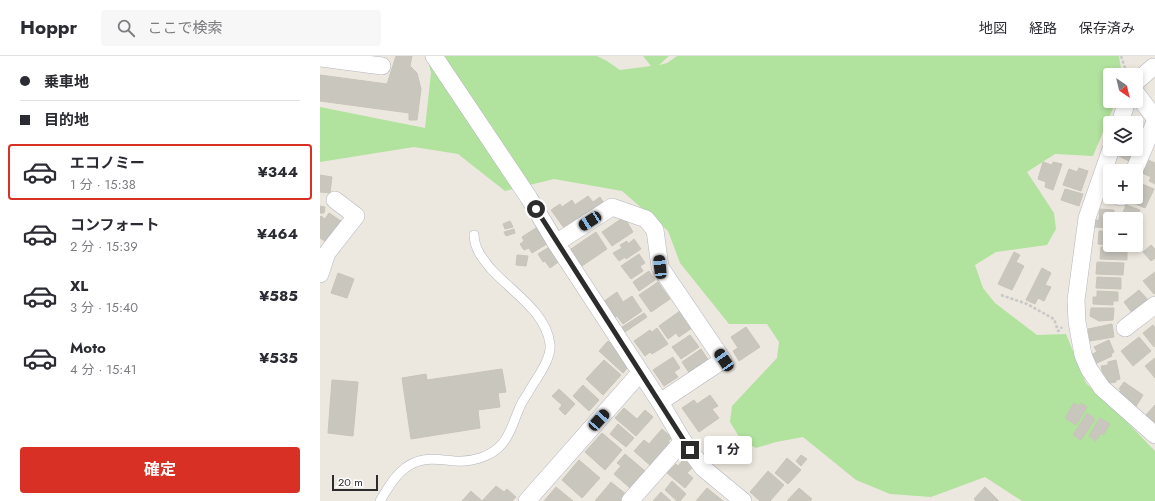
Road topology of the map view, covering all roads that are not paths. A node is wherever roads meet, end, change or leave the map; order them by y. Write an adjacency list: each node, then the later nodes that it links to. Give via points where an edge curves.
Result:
1 (434, 56): 13 (street)
2 (320, 58): 3 (street)
3 (382, 66)
4 (1153, 67): 5 (street)
5 (1143, 76)
6 (1143, 102): 7 (street)
7 (1155, 118)
8 (1155, 122): 9 (street)
9 (1137, 164)
10 (1103, 193): 19 (street, via 1087,218 1076,300 1083,355 1102,388)
11 (335, 200): 14 (street, via 356,216 327,253)
12 (474, 235): 22 (lane, via 481,258 542,320 550,346 548,356 519,407 513,426 503,444 486,456 478,458 416,462 397,476)
13 (556, 243): 17 (street); 18 (street, via 612,207 646,219 655,230 660,267 724,360)
14 (320, 274)
15 (1155, 305): 16 (street)
16 (1125, 328)
17 (640, 373): 18 (street); 23 (street)
18 (660, 402): 20 (street)
19 (1155, 435)
20 (683, 441): 21 (street, via 703,468); 24 (street)
21 (736, 499)
22 (380, 501)
23 (526, 501)
24 (630, 501)

